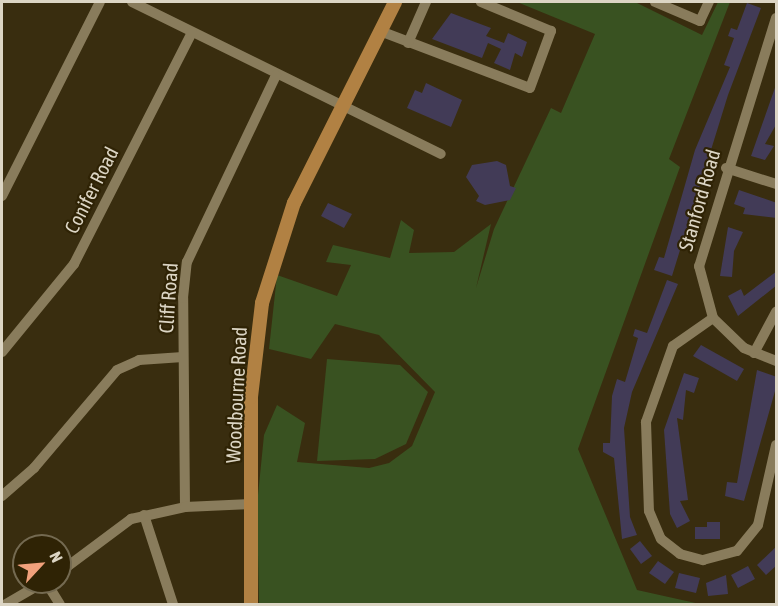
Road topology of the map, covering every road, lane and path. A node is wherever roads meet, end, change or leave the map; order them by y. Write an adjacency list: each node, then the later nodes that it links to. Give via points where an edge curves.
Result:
1 (100, 2): 18 (street)
2 (132, 2): 11 (street)
3 (396, 2): 10 (main road, Woodbourne Road)
4 (426, 2): 12 (street)
5 (481, 2): 12 (street, via 551,31 530,88)
6 (655, 2): 8 (street)
7 (710, 2): 8 (street, via 700,21)
8 (681, 7)
9 (777, 18): 16 (street, Stanford Road)
10 (380, 31): 12 (street); 14 (main road, Woodbourne Road)
11 (192, 32): 13 (street); 21 (street, Conifer Road, via 74,264)
12 (408, 44)
13 (276, 75): 14 (street); 23 (street, Cliff Road, via 192,246 183,298)
14 (341, 108): 15 (street); 27 (main road, Woodbourne Road, via 294,202 262,303 251,398)
15 (441, 154)
16 (726, 168): 17 (street); 20 (street, Stanford Road, via 700,255 700,283)
17 (777, 183)
18 (2, 196)
19 (777, 312): 22 (street)
20 (713, 318): 22 (street, Stanford Road); 25 (street, via 673,346 646,422 649,511 662,539 680,554 703,560 737,551 758,525)
21 (2, 352)
22 (754, 353): 24 (street, Stanford Road)
23 (183, 357): 26 (street, via 138,360 117,370 33,468); 28 (street, Cliff Road)
24 (777, 361)
25 (777, 445)
26 (2, 496)
27 (251, 504): 28 (street); 34 (main road, Woodbourne Road)
28 (185, 507): 29 (street)
29 (144, 515): 30 (street, via 118,526); 33 (street)
30 (72, 562)
31 (24, 594): 32 (street)
32 (6, 604)
33 (173, 604)
34 (251, 604)

